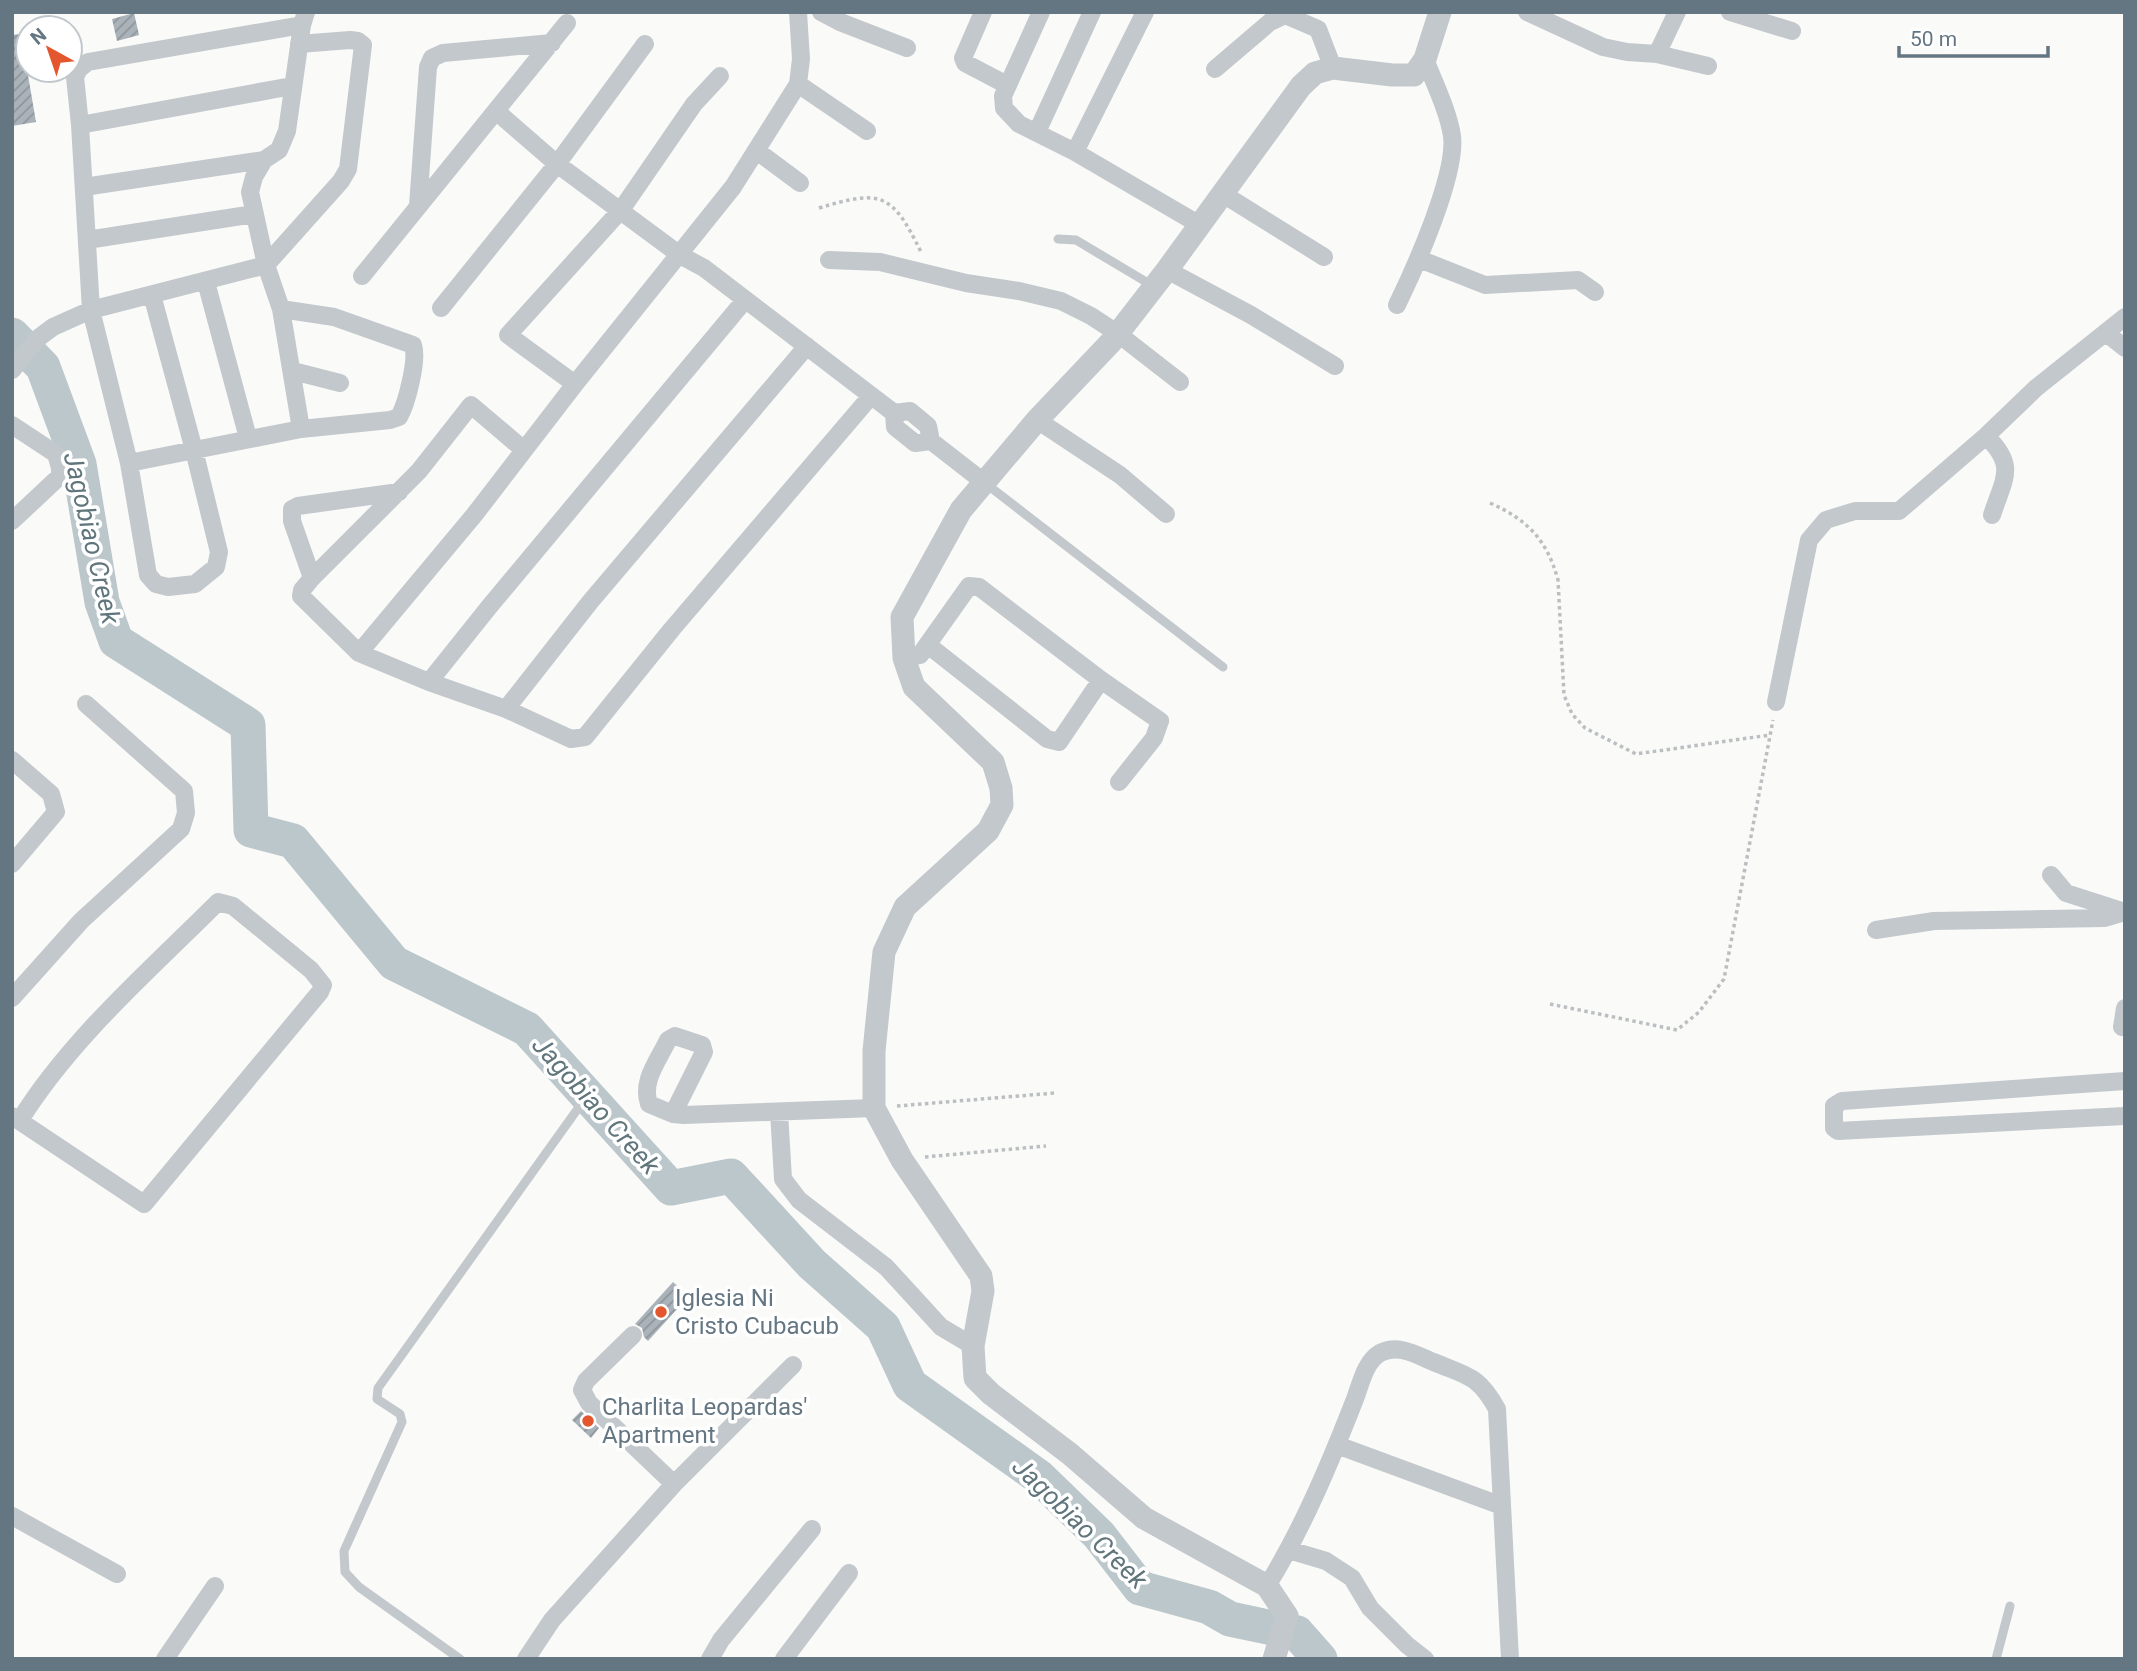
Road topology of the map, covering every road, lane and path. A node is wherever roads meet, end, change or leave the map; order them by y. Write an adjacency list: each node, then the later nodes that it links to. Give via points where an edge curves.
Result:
1 (798, 12): 24 (street)
2 (821, 12): 17 (street)
3 (983, 12): 25 (street, via 962,58)
4 (1041, 12): 25 (street)
5 (1092, 12): 30 (street)
6 (1145, 12): 32 (street)
7 (1440, 12): 19 (street)
8 (1527, 12): 18 (street, via 1603,47)
9 (1678, 12): 18 (street)
10 (1730, 12): 13 (street)
11 (304, 18): 15 (street); 28 (street, via 89,62 75,78)
12 (567, 23): 14 (street)
13 (1792, 31)
14 (552, 43): 27 (street); 38 (street, via 443,53 432,58)
15 (299, 44): 26 (street); 49 (street, via 358,40 363,45 348,169)
16 (645, 44): 34 (street)
17 (907, 48)
18 (1657, 54): 20 (street)
19 (1425, 59): 21 (street, via 1414,75); 47 (street, via 1452,144)
20 (1708, 66)
21 (1333, 68): 22 (street, via 1318,29 1285,15 1270,22); 37 (street, via 1315,74 1301,86)
22 (1215, 69)
23 (720, 76): 40 (street, via 694,104)
24 (798, 84): 29 (street); 31 (street)
25 (1007, 85): 30 (street, via 1004,108 1019,124)
26 (292, 86): 28 (street); 33 (street, via 287,131 279,149)
27 (497, 112): 34 (street); 38 (street)
28 (80, 125): 36 (street)
29 (867, 131)
30 (1037, 132): 32 (street)
31 (757, 151): 35 (street); 45 (street)
32 (1075, 152): 42 (street)
33 (264, 160): 36 (street); 41 (street, via 250,192)
34 (558, 164): 40 (street); 58 (street)
35 (800, 183)
36 (84, 187): 44 (street)
37 (1223, 194): 42 (street); 46 (street)
38 (418, 206): 50 (street)
39 (819, 208): 51 (path, via 864,197 893,206)
40 (621, 210): 45 (street); 71 (street, via 508,335)
41 (254, 214): 44 (street); 49 (street)
42 (1200, 225): 52 (street)
43 (1058, 239): 52 (lane, via 1076,240)
44 (87, 240): 60 (street)
45 (680, 255): 56 (street); 71 (street)
46 (1324, 257)
47 (1419, 259): 54 (street, via 1485,285 1578,280); 57 (street)
48 (829, 260): 51 (street, via 880,262)
49 (266, 265): 53 (street); 59 (street)
50 (362, 276)
51 (939, 277): 62 (street, via 1061,301)
52 (1161, 278): 62 (street); 67 (street, via 1251,315)
53 (206, 282): 55 (street); 77 (street)
54 (1595, 292)
55 (152, 295): 60 (street); 78 (street)
56 (744, 300): 64 (street); 93 (street)
57 (1398, 305)
58 (441, 308)
59 (281, 309): 68 (street); 75 (street, via 334,317 409,342 416,354 399,417)
60 (91, 310): 66 (street, via 53,327); 80 (street)
61 (2125, 317): 63 (street)
62 (1117, 333): 69 (street); 73 (street)
63 (2106, 333): 65 (street); 76 (street, via 2036,388)
64 (807, 346): 72 (street); 96 (street, via 590,602)
65 (2125, 348)
66 (16, 364)
67 (1335, 366)
68 (293, 371): 70 (street); 75 (street)
69 (1180, 382)
70 (340, 383)
71 (575, 384): 79 (street)
72 (871, 396): 81 (street, via 894,413 910,411 928,426 931,441); 96 (street, via 584,737 571,739)
73 (1037, 420): 81 (street); 84 (street, via 1120,475)
74 (12, 425): 86 (street, via 56,454 60,468 60,476)
75 (301, 429): 77 (street)
76 (1986, 436): 85 (street, via 2006,463); 94 (street, via 1899,511 1855,511 1826,520 1809,540)
77 (248, 438): 78 (street)
78 (194, 450): 80 (street); 80 (street, via 219,552 216,567 195,584 168,587 156,584 148,575)
79 (524, 450): 82 (street, via 471,405); 89 (street)
80 (129, 463)
81 (985, 483): 90 (street, via 961,510 902,617); 91 (lane)
82 (399, 492): 87 (street); 87 (street, via 292,509)
83 (1490, 503): 97 (path, via 1530,526 1553,562 1564,695 1585,728 1636,754)
84 (1166, 514)
85 (1992, 515)
86 (14, 516)
87 (312, 578): 89 (street, via 301,596)
88 (928, 645): 90 (street, via 920,655); 92 (street, via 969,586 979,587); 92 (street, via 1047,739 1059,742)
89 (359, 653): 93 (street)
90 (904, 658): 111 (street, via 914,687 993,762 1002,805 988,831 905,907 884,952 874,1051)
91 (1223, 667)
92 (1101, 680): 99 (street, via 1160,721 1154,738)
93 (429, 682): 96 (street)
94 (1776, 702): 97 (path)
95 (86, 704): 104 (street, via 184,791 186,813 181,829 82,921)
96 (506, 709)
97 (1770, 735): 105 (path, via 1724,979 1699,1012 1677,1030)
98 (12, 760): 100 (street, via 51,794 56,812)
99 (1119, 782)
100 (12, 864)
101 (2051, 875): 102 (street, via 2066,893)
102 (2125, 912): 103 (street, via 2105,918 1934,921)
103 (1876, 930)
104 (12, 998)
105 (1550, 1004)
106 (2125, 1009): 107 (street)
107 (2122, 1027)
108 (2125, 1081): 114 (street, via 1842,1101 1834,1107 1834,1128)
109 (1055, 1093): 111 (path)
110 (579, 1108): 134 (lane, via 378,1388 377,1399 400,1414 402,1422 344,1551 345,1572 359,1587)
111 (874, 1108): 112 (street); 117 (street)
112 (779, 1112): 113 (street); 119 (street, via 783,1179 799,1200 886,1267 941,1326)
113 (673, 1114)
114 (2125, 1116)
115 (16, 1118): 115 (street, via 79,1042 218,902 233,906 323,985 145,1204)
116 (1046, 1146): 117 (path)
117 (902, 1160): 119 (street, via 981,1276)
118 (633, 1335): 122 (street, via 582,1390)
119 (974, 1346): 130 (street, via 975,1378 991,1394 1144,1518)
120 (793, 1365): 122 (street)
121 (1337, 1445): 123 (street); 123 (street, via 1368,1364 1381,1353 1401,1348 1473,1378 1486,1388 1497,1409); 126 (street)
122 (674, 1484): 135 (street, via 552,1620)
123 (1503, 1506): 139 (street)
124 (12, 1516): 128 (street)
125 (812, 1529): 136 (street)
126 (1289, 1550): 130 (street); 138 (street, via 1326,1560 1352,1578 1370,1608)
127 (849, 1573): 137 (street)
128 (117, 1574)
129 (215, 1586): 133 (street)
130 (1267, 1586): 132 (street, via 1287,1616)
131 (2010, 1606): 140 (lane)
132 (1277, 1649)
133 (165, 1659)
134 (460, 1659)
135 (526, 1659)
136 (710, 1659)
137 (784, 1659)
138 (1425, 1659)
139 (1510, 1659)
140 (1996, 1659)

